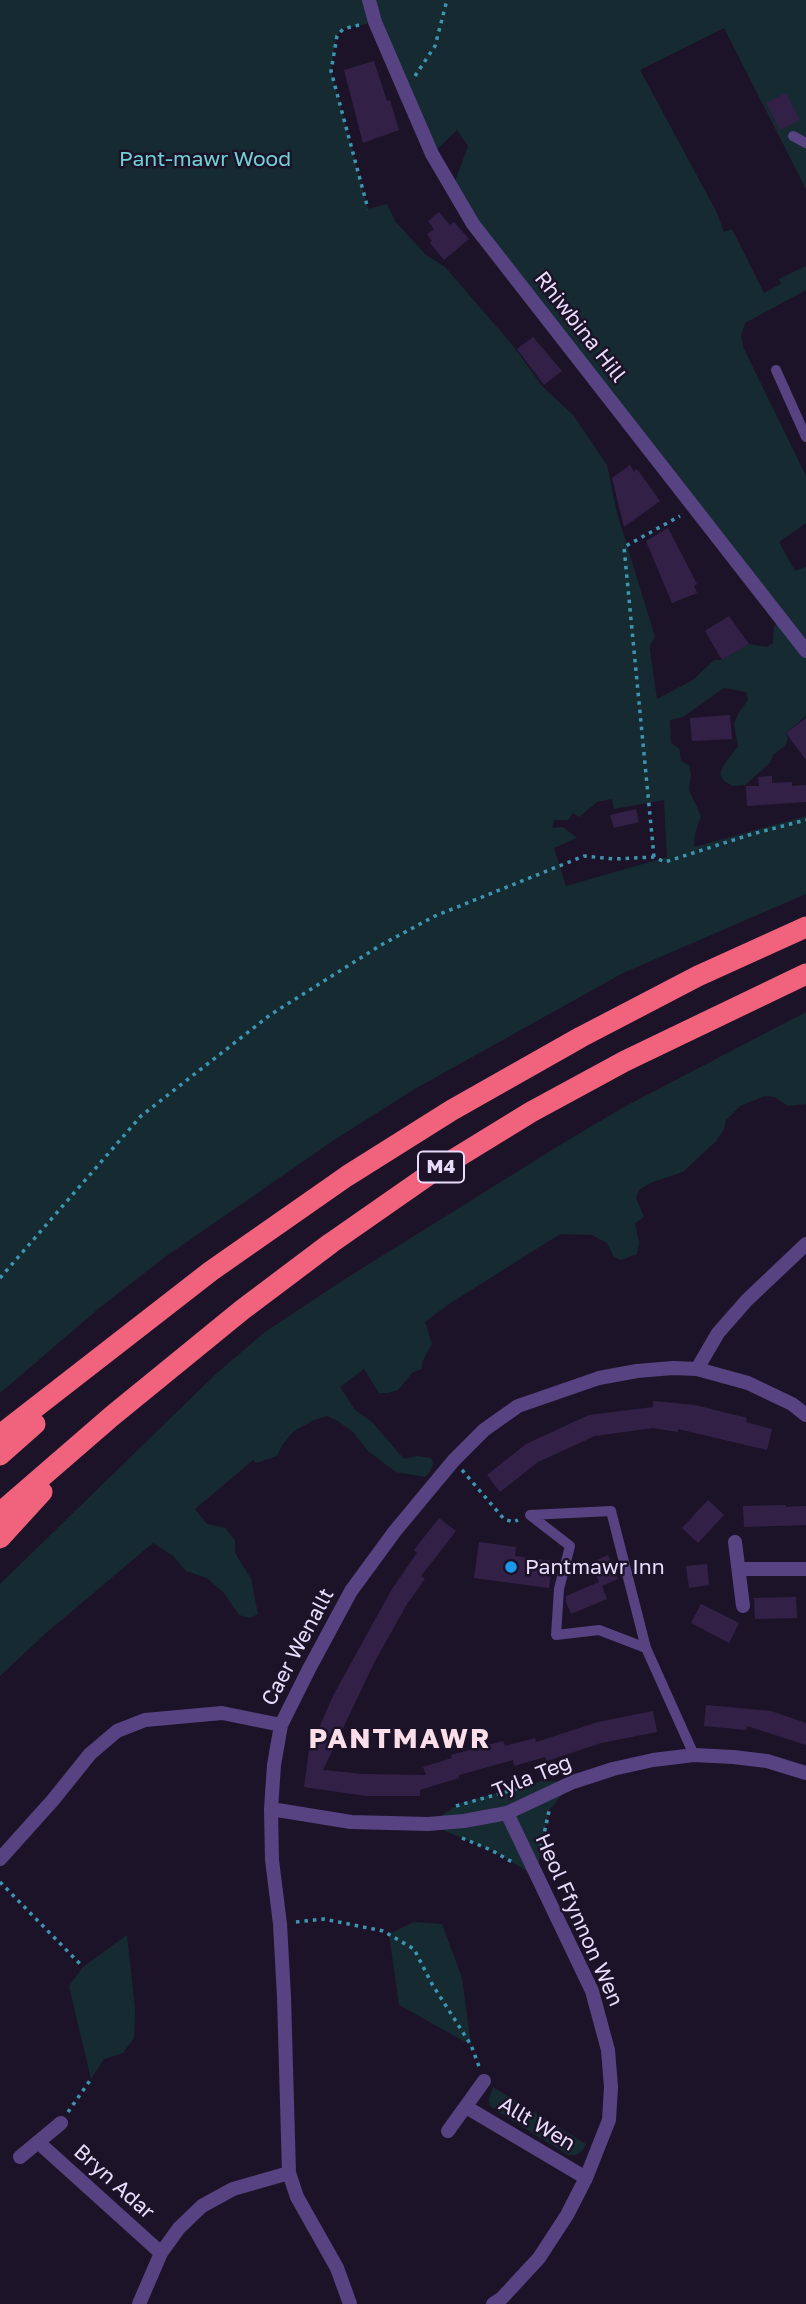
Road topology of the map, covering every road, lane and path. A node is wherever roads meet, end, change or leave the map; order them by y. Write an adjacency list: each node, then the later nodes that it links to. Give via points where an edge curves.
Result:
1 (369, 0): 3 (street, Rhiwbina Hill)
2 (447, 0): 4 (path, via 435,46)
3 (375, 22): 4 (street, Rhiwbina Hill); 7 (path, via 343,29 337,36 331,71)
4 (404, 92): 10 (street, Rhiwbina Hill, via 432,154 473,224)
5 (793, 136): 6 (lane)
6 (806, 143)
7 (368, 209)
8 (776, 370): 9 (lane)
9 (806, 437)
10 (694, 508): 11 (street, Rhiwbina Hill); 13 (path, via 624,547)
11 (806, 651)
12 (806, 820): 13 (path, via 665,862)
13 (654, 858): 18 (path, via 584,856 435,916 270,1015 141,1116)
14 (806, 928): 17 (highway, M4, via 698,976 517,1071 347,1175)
15 (806, 974): 21 (highway, M4, via 531,1112 430,1174 264,1293)
16 (806, 1244): 19 (street, via 718,1333)
17 (211, 1271): 22 (highway, M4); 23 (highway, M4)
18 (0, 1278)
19 (697, 1369): 20 (street, Caer Wenallt, via 748,1383); 24 (street, Caer Wenallt, via 637,1371 556,1391 518,1406 484,1430)
20 (806, 1415)
21 (113, 1416): 25 (highway, M4); 27 (highway, M4)
22 (0, 1435)
23 (0, 1455)
24 (454, 1460): 26 (path, via 504,1520 513,1522); 33 (street, Caer Wenallt, via 351,1591)
25 (0, 1513)
26 (530, 1515): 32 (lane, via 611,1511); 32 (lane, via 570,1546 559,1589 556,1635 599,1630)
27 (0, 1538)
28 (735, 1542): 29 (street)
29 (740, 1569): 30 (street); 31 (street)
30 (806, 1569)
31 (743, 1606)
32 (646, 1648): 34 (lane)
33 (281, 1725): 37 (street, Caer Wenallt); 40 (street, via 222,1713 145,1720 117,1731 90,1754)
34 (694, 1755): 35 (street, Tyla Teg, via 767,1761); 38 (street, Tyla Teg, via 613,1769)
35 (806, 1773)
36 (528, 1785): 39 (path, via 461,1804)
37 (271, 1809): 39 (street, Tyla Teg, via 351,1822); 42 (street, Caer Wenallt)
38 (507, 1813): 39 (street, Tyla Teg); 52 (street, Heol Ffynnon Wen, via 592,1991 608,2050 608,2120)
39 (428, 1824)
40 (0, 1860)
41 (0, 1882): 43 (path)
42 (280, 1924): 45 (path, via 324,1919 383,1931 414,1949 471,2045); 51 (street, Caer Wenallt)
43 (83, 1967)
44 (91, 2079): 47 (path)
45 (484, 2081): 46 (street, Allt Wen)
46 (466, 2107): 48 (street, Allt Wen); 52 (street, Allt Wen)
47 (61, 2123): 49 (street, Bryn Adar)
48 (449, 2131)
49 (38, 2142): 50 (street, Bryn Adar); 53 (street, Bryn Adar)
50 (20, 2157)
51 (289, 2173): 53 (street, via 233,2189 202,2206); 55 (street, Caer Wenallt)
52 (586, 2178): 56 (street, Heol Ffynnon Wen, via 540,2258)
53 (161, 2253): 54 (street)
54 (139, 2304)
55 (350, 2304)
56 (493, 2304)

